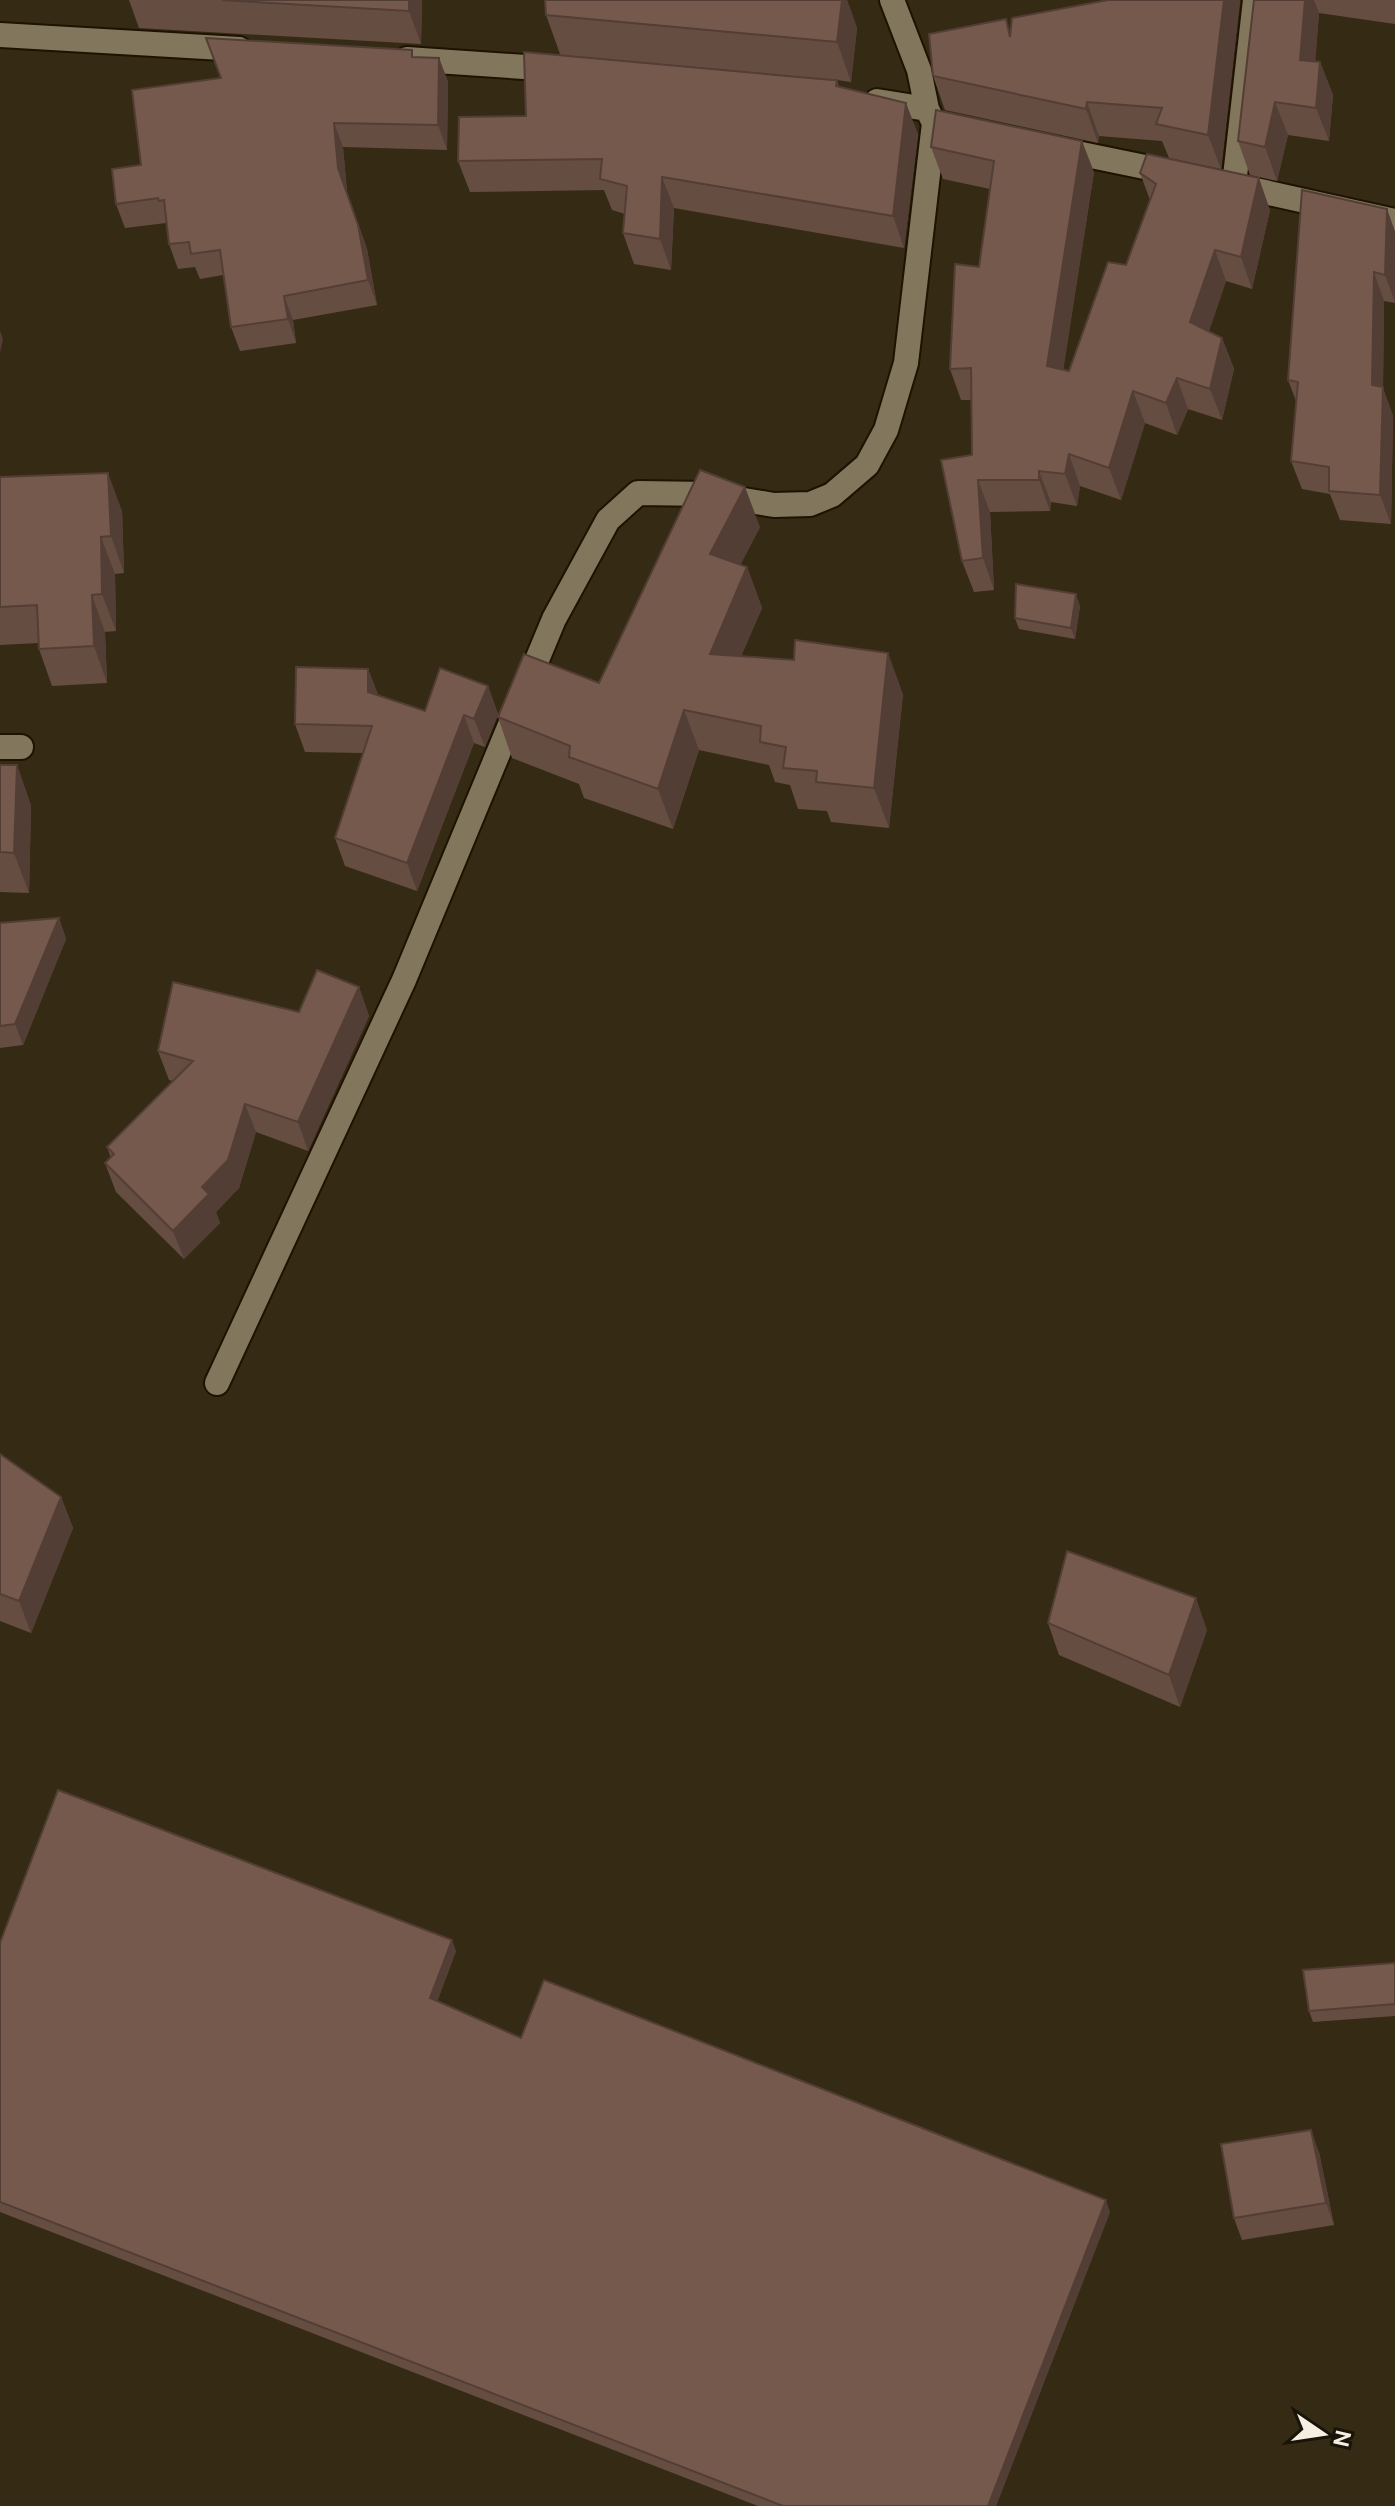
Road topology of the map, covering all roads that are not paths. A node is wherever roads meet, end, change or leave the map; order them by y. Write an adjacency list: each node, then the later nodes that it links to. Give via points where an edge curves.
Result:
1 (892, 0): 8 (street)
2 (1255, 0): 11 (street)
3 (0, 35): 4 (street)
4 (267, 50)
5 (376, 57): 6 (street)
6 (580, 71)
7 (858, 98): 8 (street)
8 (931, 116): 9 (street); 13 (street, via 906,363 886,430 867,465 832,495 810,504 638,493 608,520 554,619 404,980)
9 (964, 129)
10 (1039, 145): 11 (street)
11 (1234, 185): 12 (street)
12 (1395, 221)
13 (217, 1383)

